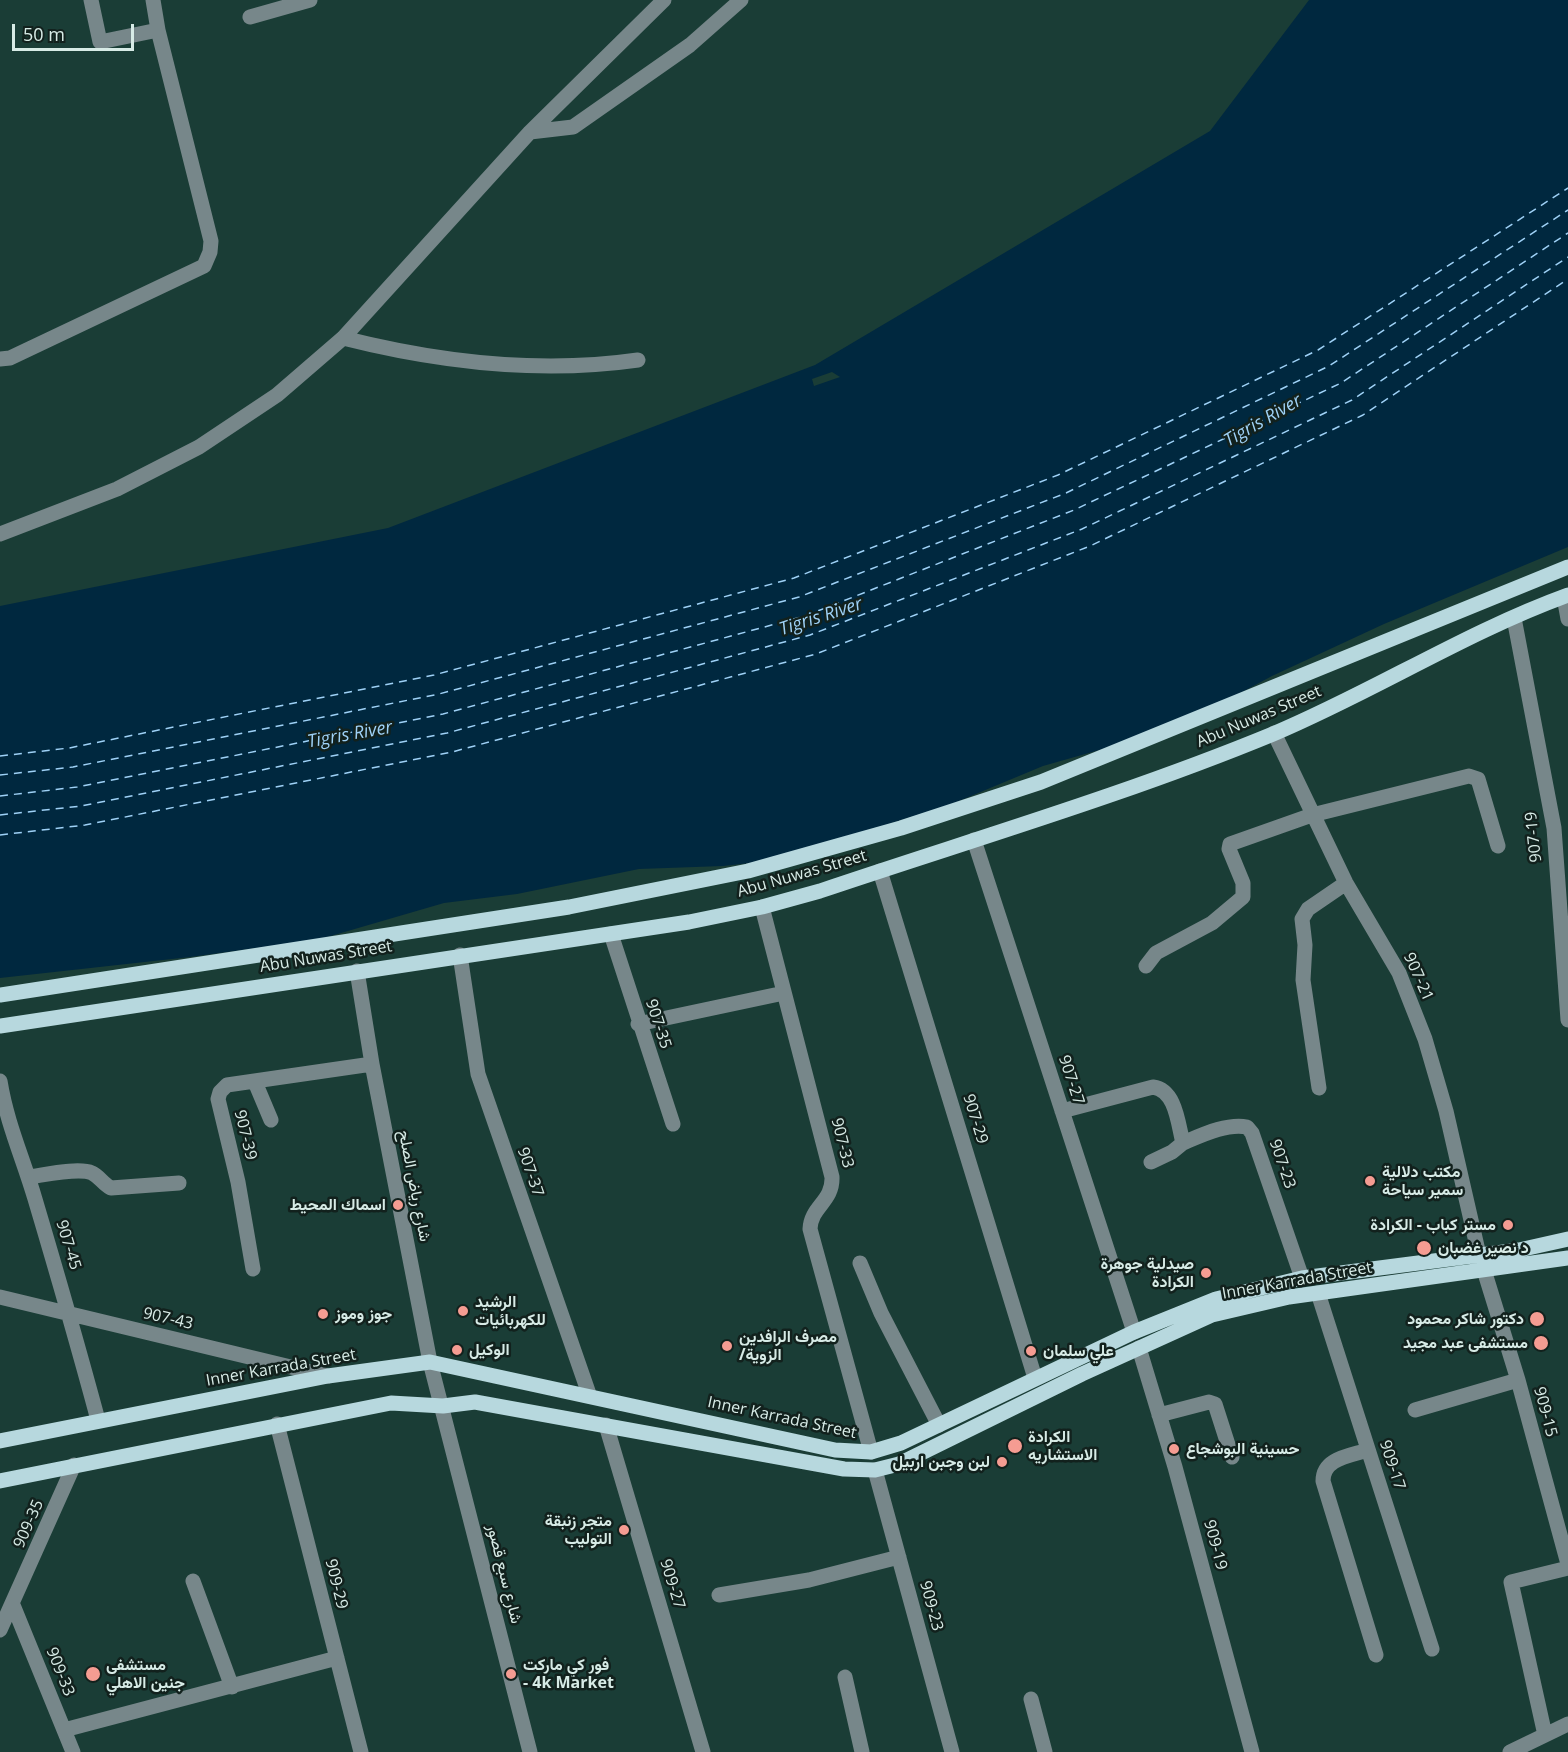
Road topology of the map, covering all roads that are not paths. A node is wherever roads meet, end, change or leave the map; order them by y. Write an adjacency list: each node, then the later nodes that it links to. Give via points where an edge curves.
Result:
1 (91, 0): 7 (street, via 100,42)
2 (153, 0): 7 (street)
3 (310, 0): 6 (street)
4 (664, 0): 8 (street)
5 (741, 0): 8 (street, via 690,45 573,127)
6 (249, 17)
7 (158, 30): 10 (street, via 211,241 204,266 10,358)
8 (530, 132): 9 (street)
9 (343, 338): 11 (street, via 396,351 492,364 608,364); 12 (street, via 277,395 199,447 117,489)
10 (0, 359)
11 (638, 360)
12 (0, 534)
13 (1568, 567): 30 (main road, Abu Nuwas Street, via 1041,782 901,828 748,871 569,907)
14 (1566, 596): 15 (main road, Abu Nuwas Street); 16 (street)
15 (1514, 618): 17 (main road, Abu Nuwas Street); 21 (street, 907-19)
16 (1568, 619)
17 (1274, 733): 18 (street, 907-21); 19 (main road, Abu Nuwas Street, via 1171,774)
18 (1312, 815): 20 (street, via 1469,776 1478,779); 23 (street, 907-21); 27 (street, via 1230,843 1243,883 1243,897 1212,923 1156,953)
19 (974, 840): 22 (main road, Abu Nuwas Street); 38 (street, 907-27)
20 (1498, 846)
21 (1561, 849): 31 (street, 907-19)
22 (880, 871): 24 (main road, Abu Nuwas Street); 60 (street, 907-29)
23 (1346, 883): 37 (street, via 1308,909 1302,919 1303,980); 47 (street, 907-21, via 1399,973 1425,1039)
24 (762, 907): 25 (main road, Abu Nuwas Street); 29 (street, 907-33)
25 (611, 934): 26 (main road, Abu Nuwas Street); 32 (street, 907-35)
26 (460, 955): 28 (main road, Abu Nuwas Street); 62 (street, 907-37, via 478,1074)
27 (1146, 966)
28 (357, 970): 33 (main road, Abu Nuwas Street); 34 (street, شارع رياض الصلح)
29 (784, 993): 32 (street); 72 (street, 907-33, via 832,1177 831,1193 813,1215 810,1229)
30 (0, 995)
31 (1568, 1020)
32 (638, 1024): 41 (street, 907-35)
33 (0, 1026)
34 (372, 1064): 36 (street, 907-39); 58 (street, شارع رياض الصلح)
35 (0, 1081): 39 (street, 907-45)
36 (255, 1082): 40 (street); 50 (street, 907-39, via 228,1085 218,1099)
37 (1319, 1088)
38 (1062, 1111): 42 (street, via 1161,1088 1170,1096); 56 (street, 907-27)
39 (3, 1119): 44 (street, 907-45)
40 (271, 1120)
41 (673, 1124)
42 (1183, 1143): 43 (street); 52 (street, 907-23, via 1227,1128 1247,1126)
43 (1150, 1162)
44 (28, 1177): 45 (street, via 85,1171 111,1188); 55 (street, 907-45)
45 (179, 1183)
46 (1568, 1239): 47 (main road, Inner Karrada Street)
47 (1479, 1255): 52 (main road, Inner Karrada Street)
48 (1568, 1258): 51 (main road, Inner Karrada Street)
49 (860, 1263): 69 (street)
50 (253, 1269)
51 (1484, 1270): 53 (main road, Inner Karrada Street); 61 (street, 909-15)
52 (1302, 1278): 56 (main road, Inner Karrada Street, via 1216,1299)
53 (1318, 1293): 57 (main road, Inner Karrada Street, via 1212,1315); 71 (street, 909-17)
54 (0, 1297): 55 (street, 907-43)
55 (70, 1314): 59 (street, 907-43); 66 (street, 907-45)
56 (1134, 1332): 60 (main road, Inner Karrada Street)
57 (1138, 1348): 65 (street, 909-19); 75 (main road, Inner Karrada Street, via 899,1464)
58 (430, 1362): 59 (main road, Inner Karrada Street); 62 (main road, Inner Karrada Street); 63 (street, شارع رياض الصلح)
59 (328, 1376): 66 (main road, Inner Karrada Street)
60 (1035, 1378): 69 (main road, Inner Karrada Street)
61 (1518, 1380): 64 (street); 78 (street, 909-15)
62 (589, 1394): 72 (main road, Inner Karrada Street, via 836,1450)
63 (443, 1406): 67 (main road, Inner Karrada Street, via 391,1403); 68 (main road, Inner Karrada Street, via 475,1402); 94 (street, شارع سبع قصور)
64 (1415, 1410)
65 (1159, 1415): 73 (street, via 1209,1402 1215,1404); 99 (street, 909-19)
66 (98, 1420): 70 (main road, Inner Karrada Street)
67 (277, 1424): 74 (main road, Inner Karrada Street); 85 (street, 909-29)
68 (606, 1425): 75 (main road, Inner Karrada Street, via 844,1468); 95 (street, 909-27)
69 (939, 1425): 72 (main road, Inner Karrada Street)
70 (0, 1441)
71 (1368, 1450): 83 (street, 909-17); 84 (street, via 1330,1463 1323,1471 1323,1481)
72 (871, 1452)
73 (1232, 1457)
74 (75, 1465): 76 (main road, Inner Karrada Street); 81 (street, 909-35)
75 (875, 1470): 77 (street, 909-23)
76 (0, 1481)
77 (899, 1557): 80 (street, via 809,1580); 97 (street, 909-23)
78 (1568, 1566): 91 (street, via 1511,1582)
79 (193, 1581): 87 (street)
80 (719, 1595)
81 (13, 1605): 82 (street, 909-35); 90 (street, 909-33)
82 (0, 1630)
83 (1432, 1649)
84 (1376, 1655)
85 (337, 1658): 87 (street); 93 (street, 909-29)
86 (845, 1677): 96 (street)
87 (232, 1688): 90 (street)
88 (1031, 1699): 98 (street)
89 (1568, 1724): 91 (street)
90 (64, 1730): 92 (street, 909-33)
91 (1545, 1735): 100 (street)
92 (73, 1752)
93 (361, 1752)
94 (530, 1752)
95 (703, 1752)
96 (862, 1752)
97 (952, 1752)
98 (1045, 1752)
99 (1252, 1752)
100 (1510, 1752)

